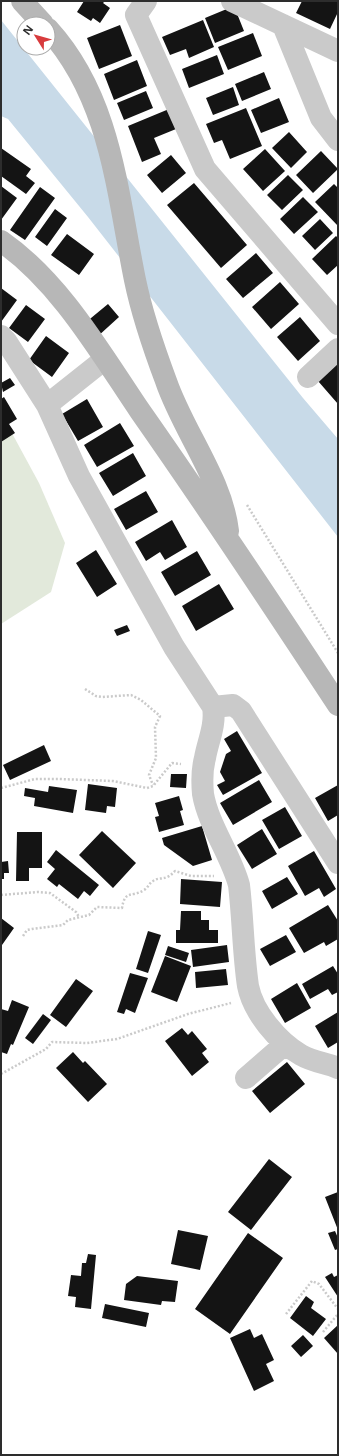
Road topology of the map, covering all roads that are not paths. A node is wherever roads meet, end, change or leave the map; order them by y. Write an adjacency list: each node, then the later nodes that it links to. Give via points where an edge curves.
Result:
1 (22, 1): 4 (street)
2 (146, 1): 10 (street, via 136,15 205,169)
3 (232, 1): 5 (street)
4 (36, 16)
5 (283, 25): 7 (street); 8 (street, via 321,118)
6 (56, 39): 16 (street, via 85,80 106,134 136,282 159,359 174,404 222,502)
7 (338, 50)
8 (338, 140)
9 (1, 241): 13 (street, via 22,255 63,302)
10 (338, 324)
11 (1, 336): 15 (street)
12 (338, 349): 14 (street)
13 (105, 359): 15 (street); 16 (street)
14 (308, 377)
15 (47, 405): 18 (street, via 78,476 174,647)
16 (229, 539): 17 (street)
17 (338, 705)
18 (213, 707): 19 (street, via 234,705 241,711); 20 (street, via 215,718 204,767 204,794 208,811 236,873 242,904 248,987 267,1023)
19 (338, 863)
20 (286, 1044): 21 (street, via 312,1061); 22 (street)
21 (336, 1066)
22 (246, 1078)

